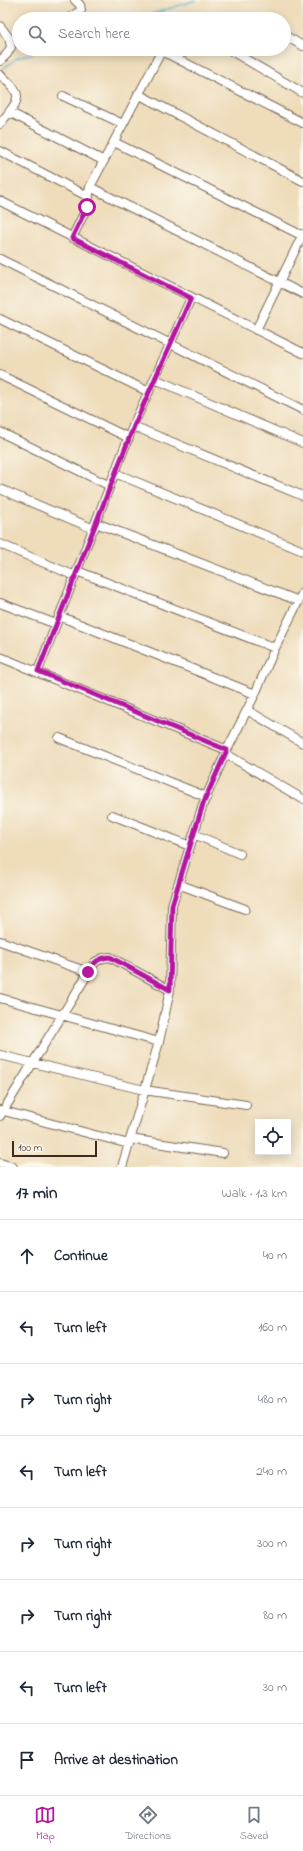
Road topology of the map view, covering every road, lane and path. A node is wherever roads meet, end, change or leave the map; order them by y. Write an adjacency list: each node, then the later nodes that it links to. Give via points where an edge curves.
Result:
1 (75, 0): 2 (street, via 80,5 81,10)
2 (78, 12)
3 (0, 26): 7 (street, via 9,38 11,47)
4 (291, 39): 5 (street)
5 (303, 46)
6 (12, 51): 7 (street)
7 (7, 54): 11 (street)
8 (157, 56): 14 (street)
9 (172, 56): 17 (street)
10 (240, 56): 13 (street)
11 (0, 61)
12 (0, 75): 16 (street, via 15,89 18,96 17,102)
13 (303, 93)
14 (138, 94): 19 (street); 23 (street)
15 (63, 96): 19 (street)
16 (9, 112): 18 (street); 22 (street)
17 (303, 123)
18 (0, 124)
19 (123, 124): 20 (street)
20 (114, 142): 22 (street); 27 (street)
21 (0, 151): 25 (street)
22 (104, 161): 24 (street)
23 (303, 181)
24 (90, 187): 25 (street); 30 (street)
25 (89, 197): 28 (street)
26 (0, 201): 28 (street)
27 (303, 235): 30 (street)
28 (72, 238): 32 (street)
29 (0, 260): 35 (street)
30 (279, 282): 31 (street); 34 (street)
31 (303, 294)
32 (191, 298): 34 (street); 35 (street)
33 (0, 319): 39 (street)
34 (256, 330): 36 (street)
35 (170, 345): 38 (street); 40 (street)
36 (303, 353)
37 (0, 375): 43 (street)
38 (154, 379): 39 (street); 44 (street)
39 (149, 392): 41 (street)
40 (303, 410)
41 (134, 426): 43 (street); 48 (street)
42 (0, 432): 46 (street)
43 (129, 438): 45 (street)
44 (303, 443)
45 (115, 473): 46 (street); 51 (street)
46 (110, 486): 49 (street)
47 (0, 489): 49 (street)
48 (303, 496)
49 (95, 526): 52 (street); 54 (street)
50 (0, 544): 52 (street)
51 (303, 551)
52 (76, 573): 56 (street); 57 (street)
53 (303, 592): 54 (street)
54 (299, 600): 57 (street)
55 (0, 603): 56 (street)
56 (58, 620): 59 (street); 60 (street)
57 (275, 648): 60 (street)
58 (0, 656): 59 (street)
59 (38, 671): 64 (street)
60 (255, 694): 61 (street)
61 (247, 710): 63 (street); 64 (street)
62 (59, 738): 65 (street)
63 (303, 743)
64 (227, 752): 65 (street); 66 (street)
65 (207, 797): 68 (street)
66 (303, 799)
67 (112, 815): 69 (street)
68 (194, 834): 69 (street); 70 (street)
69 (190, 846): 71 (street)
70 (240, 854)
71 (178, 884): 72 (street); 75 (street, via 172,905)
72 (245, 909)
73 (0, 941): 74 (street)
74 (88, 972): 75 (street, via 94,962 110,957); 77 (street)
75 (170, 990): 78 (street)
76 (0, 998): 77 (street)
77 (63, 1015): 78 (street); 80 (street)
78 (159, 1042): 81 (street)
79 (0, 1055): 80 (street)
80 (34, 1062): 81 (street); 83 (street)
81 (144, 1090): 82 (street); 84 (street)
82 (246, 1105)
83 (1, 1113): 84 (street)
84 (130, 1141): 85 (street); 88 (street)
85 (223, 1153)
86 (0, 1163): 87 (street)
87 (13, 1167)
88 (122, 1167)

